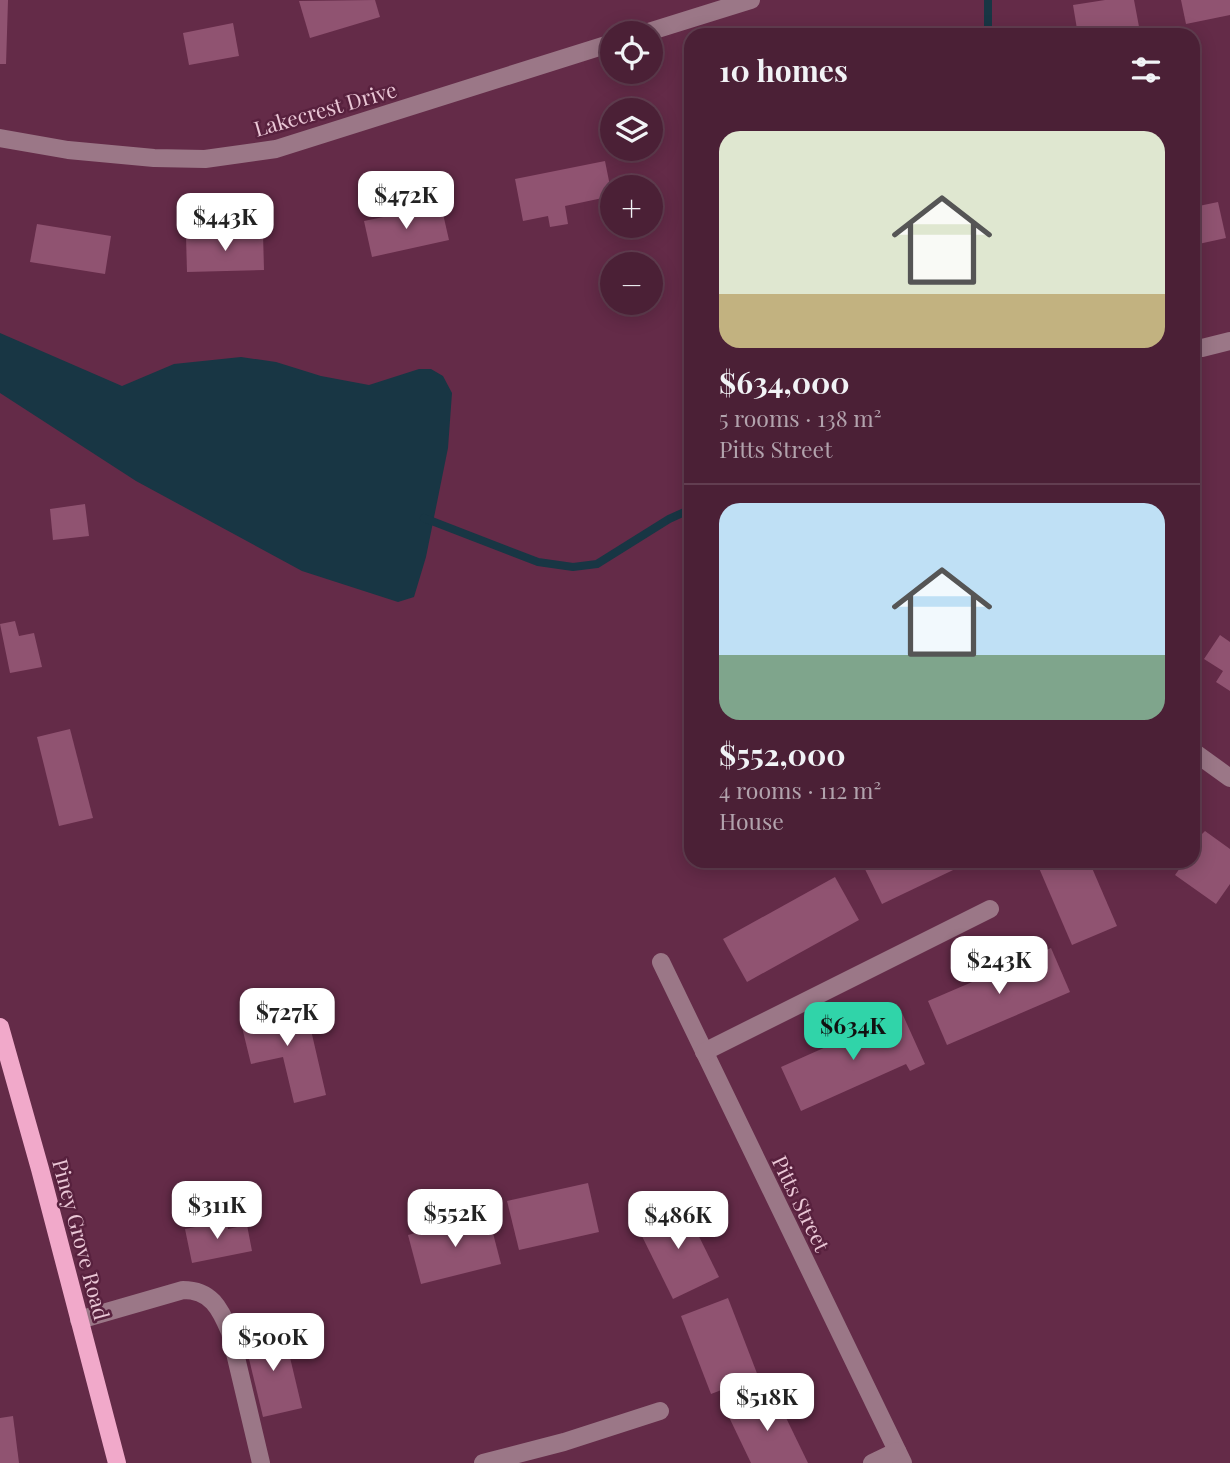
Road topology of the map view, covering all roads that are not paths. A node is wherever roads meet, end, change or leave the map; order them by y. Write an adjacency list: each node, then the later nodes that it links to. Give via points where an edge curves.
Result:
1 (751, 0): 2 (street)
2 (663, 27)
3 (600, 47): 4 (street, Lakecrest Drive, via 276,149 205,159 154,158)
4 (0, 138)
5 (1230, 341): 6 (street)
6 (1202, 348)
7 (1200, 756): 8 (street)
8 (1230, 778)
9 (990, 909): 12 (street)
10 (661, 962): 12 (street, Pitts Street)
11 (0, 1027): 13 (main road, Piney Grove Road)
12 (704, 1052): 15 (street, Pitts Street)
13 (79, 1320): 16 (main road, Piney Grove Road); 17 (street, via 183,1290 206,1295 230,1332)
14 (660, 1411): 18 (street)
15 (900, 1457): 19 (street)
16 (117, 1463)
17 (261, 1463)
18 (483, 1463)
19 (872, 1463)

